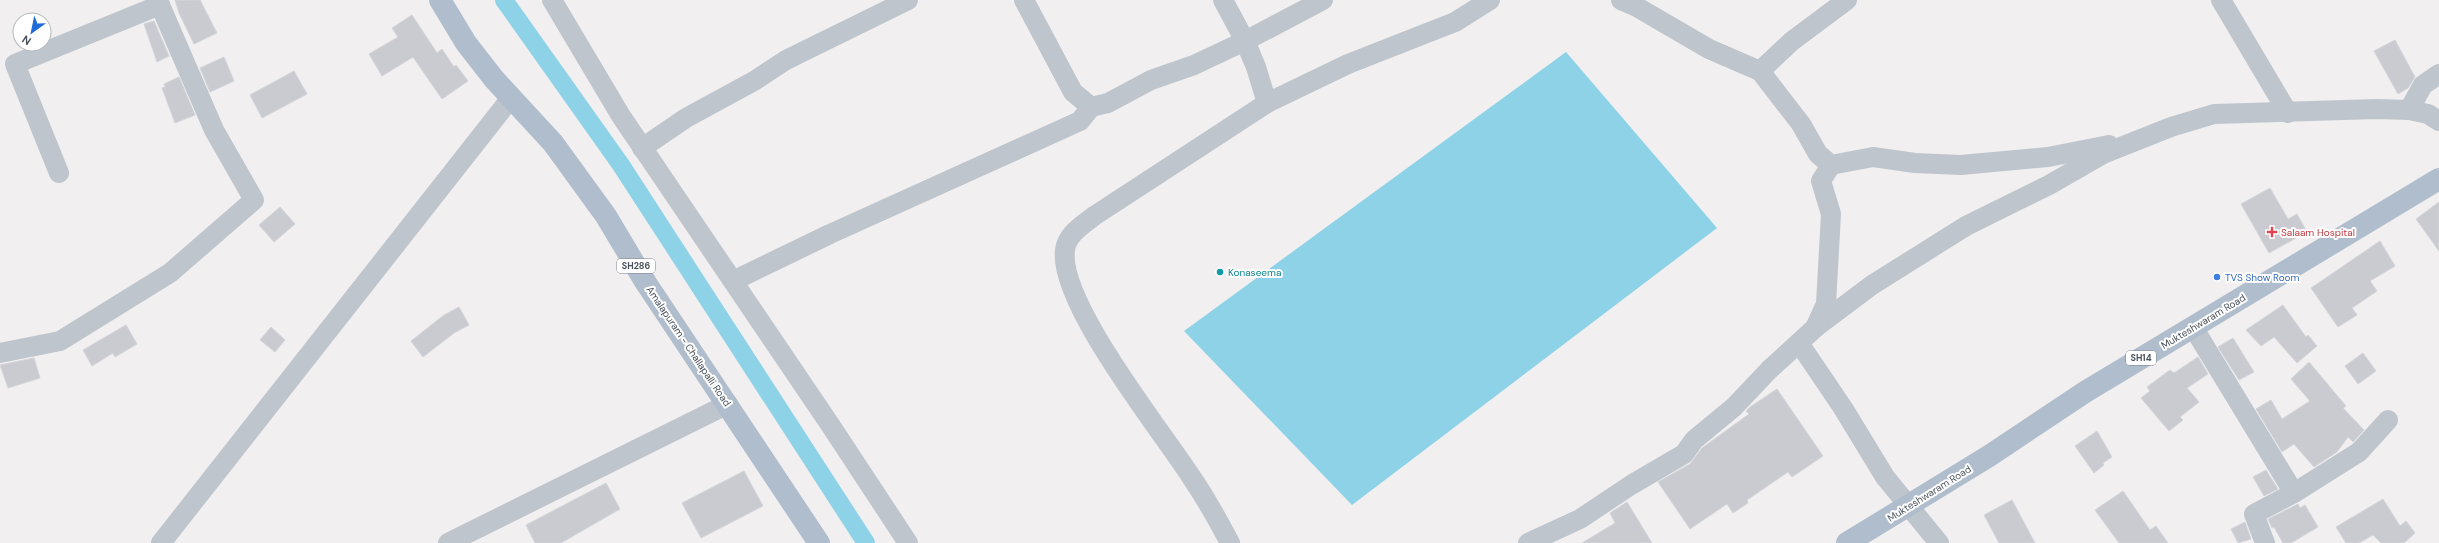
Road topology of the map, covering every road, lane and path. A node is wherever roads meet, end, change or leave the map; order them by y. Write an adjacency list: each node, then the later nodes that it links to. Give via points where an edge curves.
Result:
1 (440, 0): 15 (main road, Amalapuram - Challapalli Road / SH286, via 466,44)
2 (552, 0): 22 (street)
3 (908, 0): 22 (street, via 786,60 754,81 686,118)
4 (1024, 0): 17 (street, via 1072,92)
5 (1223, 0): 12 (street)
6 (1323, 0): 12 (street)
7 (1490, 0): 16 (street, via 1455,22 1348,64)
8 (1621, 0): 13 (street, via 1708,50)
9 (1847, 0): 13 (street, via 1792,41)
10 (2222, 0): 19 (street)
11 (158, 2): 24 (street, via 15,64); 30 (street, via 214,130 254,200 170,274 60,341)
12 (1245, 41): 16 (street); 17 (street, via 1194,65 1150,80 1108,103)
13 (1760, 71): 23 (street, via 1801,124 1818,154)
14 (2439, 74): 18 (street, via 2423,85)
15 (511, 98): 31 (main road, Amalapuram - Challapalli Road / SH286, via 553,143 606,216 646,283); 35 (street)
16 (1267, 102): 39 (street, via 1094,216 1072,233 1065,249 1066,266 1075,293 1096,339 1191,476)
17 (1090, 107): 26 (street, via 1080,122 852,224)
18 (2409, 110): 19 (street); 20 (street, via 2428,114)
19 (2288, 113): 21 (street, via 2214,114)
20 (2439, 121)
21 (2140, 139): 23 (street, via 2048,157 2003,162 1961,165 1915,163 1873,157); 28 (street, via 2103,154 2049,185 1966,226 1872,285)
22 (642, 148): 26 (street)
23 (1831, 165): 28 (street, via 1821,181 1831,214 1826,304)
24 (59, 173)
25 (2439, 179): 27 (main road, Mukteshwaram Road / SH14)
26 (733, 281): 38 (street)
27 (2193, 327): 33 (street); 34 (main road, Mukteshwaram Road / SH14, via 2084,392 1989,456)
28 (1815, 328): 29 (street)
29 (1799, 343): 34 (street, via 1885,477); 40 (street, via 1734,407 1694,440 1684,454 1580,518)
30 (0, 353)
31 (728, 404): 36 (street); 37 (main road, Amalapuram - Challapalli Road / SH286)
32 (2388, 420): 33 (street, via 2359,452)
33 (2294, 493): 43 (street, via 2254,514)
34 (1909, 505): 41 (main road, Mukteshwaram Road / SH14); 42 (street)
35 (161, 543)
36 (448, 543)
37 (819, 543)
38 (908, 543)
39 (1230, 543)
40 (1528, 543)
41 (1848, 543)
42 (1939, 543)
43 (2265, 543)

